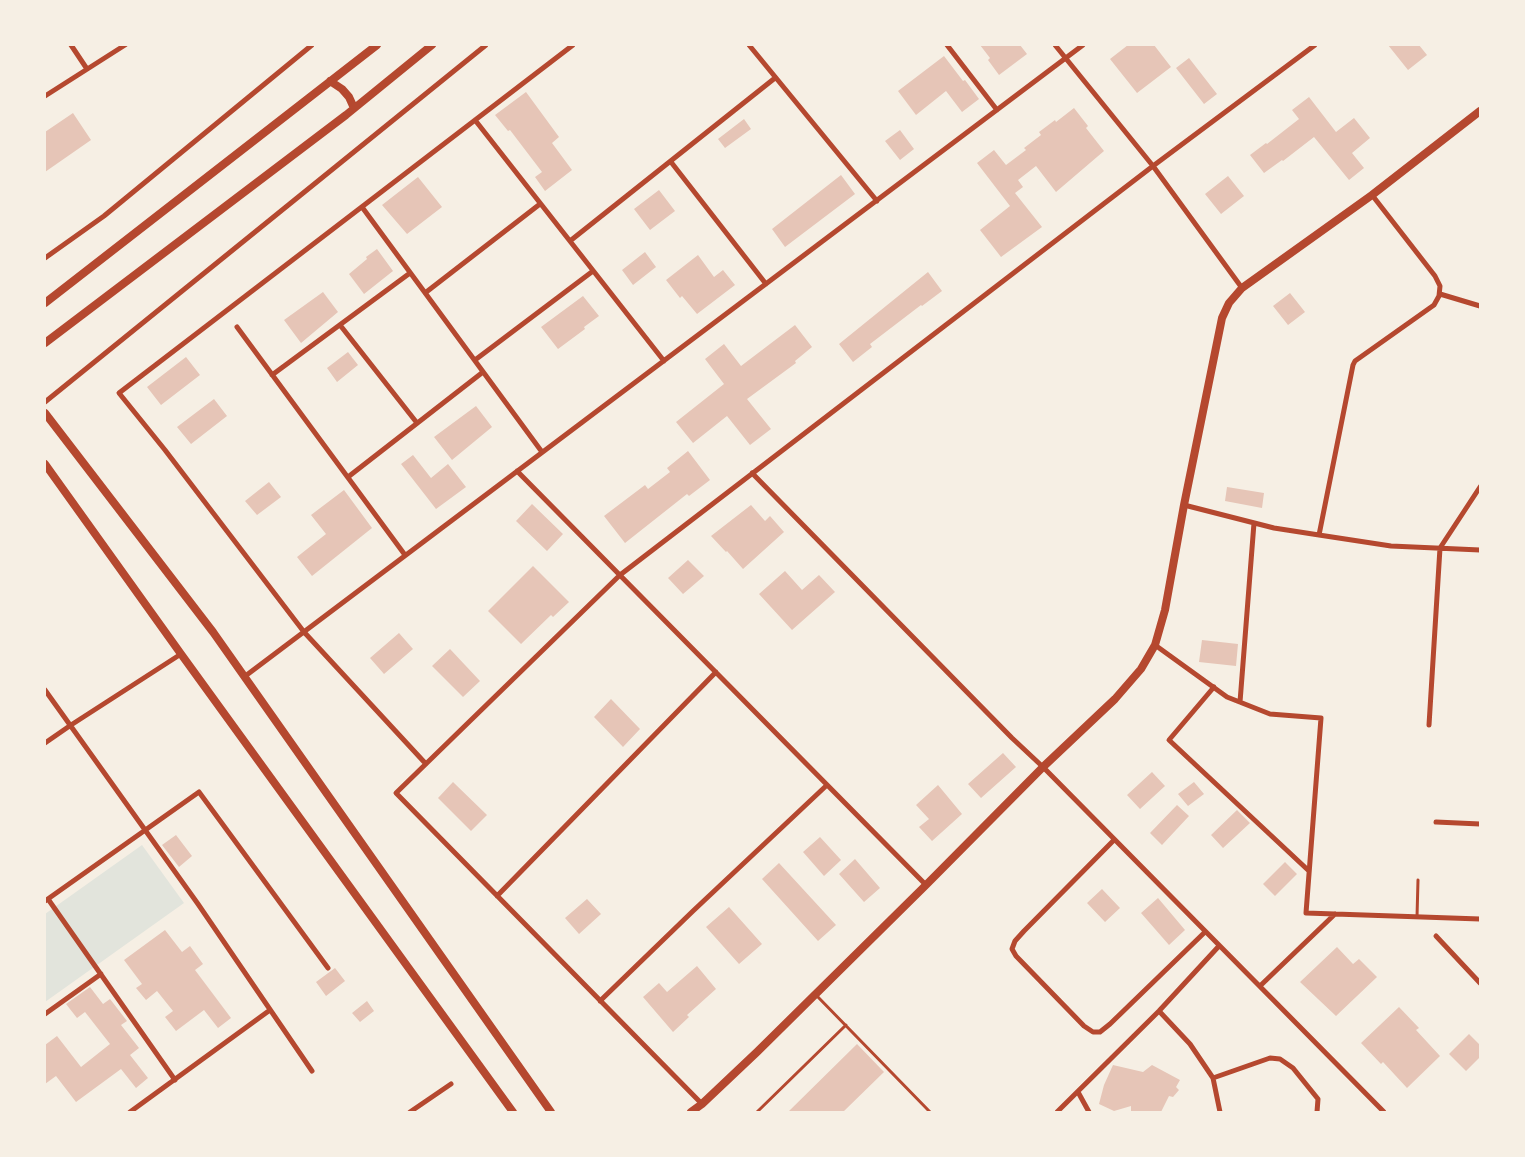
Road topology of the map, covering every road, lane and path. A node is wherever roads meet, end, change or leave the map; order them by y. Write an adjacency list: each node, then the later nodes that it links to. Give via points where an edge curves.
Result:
1 (72, 45): 14 (street)
2 (125, 45): 14 (street)
3 (312, 45): 29 (street, via 104,216)
4 (377, 45): 16 (street)
5 (432, 45): 18 (street)
6 (486, 45): 45 (street)
7 (573, 45): 21 (street)
8 (749, 45): 15 (street)
9 (947, 45): 19 (street)
10 (1055, 45): 13 (street)
11 (1083, 45): 13 (street)
12 (1315, 45): 23 (street)
13 (1066, 58): 19 (street); 23 (street)
14 (88, 69): 17 (street)
15 (775, 78): 22 (street); 25 (street)
16 (330, 81): 18 (street, via 349,96); 36 (street)
17 (45, 96)
18 (354, 108): 40 (street)
19 (997, 110): 25 (street)
20 (1480, 111): 24 (street)
21 (475, 120): 26 (street); 27 (street)
22 (671, 162): 28 (street); 32 (street)
23 (1153, 166): 33 (street); 51 (street)
24 (1372, 195): 33 (street); 35 (street, via 1435,276)
25 (877, 201): 32 (street)
26 (540, 204): 28 (street); 34 (street)
27 (362, 207): 31 (street); 61 (street, via 119,393)
28 (570, 241): 30 (street)
29 (45, 258)
30 (593, 271): 41 (street); 42 (street)
31 (410, 273): 34 (street); 38 (street)
32 (766, 284): 42 (street)
33 (1242, 288): 54 (street, via 1222,318)
34 (425, 292): 41 (street)
35 (1440, 294): 37 (street); 56 (street, via 1434,305 1352,365)
36 (45, 303)
37 (1480, 306)
38 (340, 324): 44 (street); 47 (street)
39 (237, 327): 44 (street)
40 (45, 343)
41 (474, 360): 43 (street)
42 (664, 361): 48 (street)
43 (483, 372): 47 (street); 48 (street)
44 (272, 375): 52 (street)
45 (45, 402)
46 (45, 414): 65 (street)
47 (418, 423): 52 (street)
48 (542, 452): 50 (street)
49 (45, 464): 63 (street)
50 (517, 471): 59 (street); 60 (street)
51 (752, 473): 60 (street); 73 (street)
52 (348, 477): 59 (street)
53 (1480, 487): 57 (street)
54 (1184, 505): 55 (street); 62 (street, via 1165,610)
55 (1254, 522): 56 (street); 68 (street)
56 (1319, 535): 57 (street, via 1391,546)
57 (1440, 548): 58 (street); 69 (street)
58 (1480, 550)
59 (405, 555): 61 (street)
60 (620, 575): 64 (street); 72 (street)
61 (304, 632): 65 (street); 72 (street)
62 (1155, 645): 66 (street); 73 (street, via 1141,669 1115,699)
63 (181, 654): 70 (street); 108 (street)
64 (716, 672): 74 (street); 82 (street)
65 (244, 676): 109 (street)
66 (1214, 687): 68 (street); 79 (street, via 1169,740)
67 (45, 690): 70 (street)
68 (1240, 702): 79 (street, via 1270,714 1322,718)
69 (1429, 724)
70 (71, 725): 71 (street); 77 (street)
71 (45, 743)
72 (426, 764): 82 (street, via 396,793)
73 (1043, 767): 78 (street); 81 (street)
74 (827, 785): 81 (street); 95 (street)
75 (1436, 822): 76 (street)
76 (1480, 824)
77 (145, 830): 83 (street); 90 (street, via 199,792); 96 (street)
78 (1114, 840): 87 (street); 87 (street, via 1014,941 1012,948 1084,1026 1100,1032)
79 (1310, 871): 84 (street, via 1306,913)
80 (1418, 880): 85 (lane)
81 (926, 885): 94 (street)
82 (496, 896): 95 (street)
83 (46, 900): 91 (street)
84 (1335, 914): 85 (street); 93 (street)
85 (1418, 917): 86 (street)
86 (1480, 919)
87 (1205, 932): 89 (street)
88 (1436, 936): 92 (street)
89 (1219, 946): 93 (street); 97 (street)
90 (328, 968)
91 (100, 974): 98 (street); 102 (street)
92 (1480, 983)
93 (1260, 986): 117 (street)
94 (816, 994): 99 (lane); 105 (street)
95 (600, 1001): 105 (street)
96 (270, 1010): 100 (street); 102 (street)
97 (1159, 1012): 101 (street, via 1190,1044); 104 (street)
98 (45, 1014)
99 (846, 1025): 111 (lane); 112 (lane)
100 (312, 1071)
101 (1213, 1078): 115 (street); 116 (street, via 1270,1058 1280,1059 1293,1068 1318,1099)
102 (175, 1080): 106 (street)
103 (451, 1084): 107 (street)
104 (1078, 1092): 113 (street); 114 (street)
105 (702, 1104): 110 (street)
106 (130, 1112)
107 (410, 1112)
108 (513, 1112)
109 (551, 1112)
110 (691, 1112)
111 (757, 1112)
112 (930, 1112)
113 (1057, 1112)
114 (1089, 1112)
115 (1220, 1112)
116 (1316, 1112)
117 (1384, 1112)

